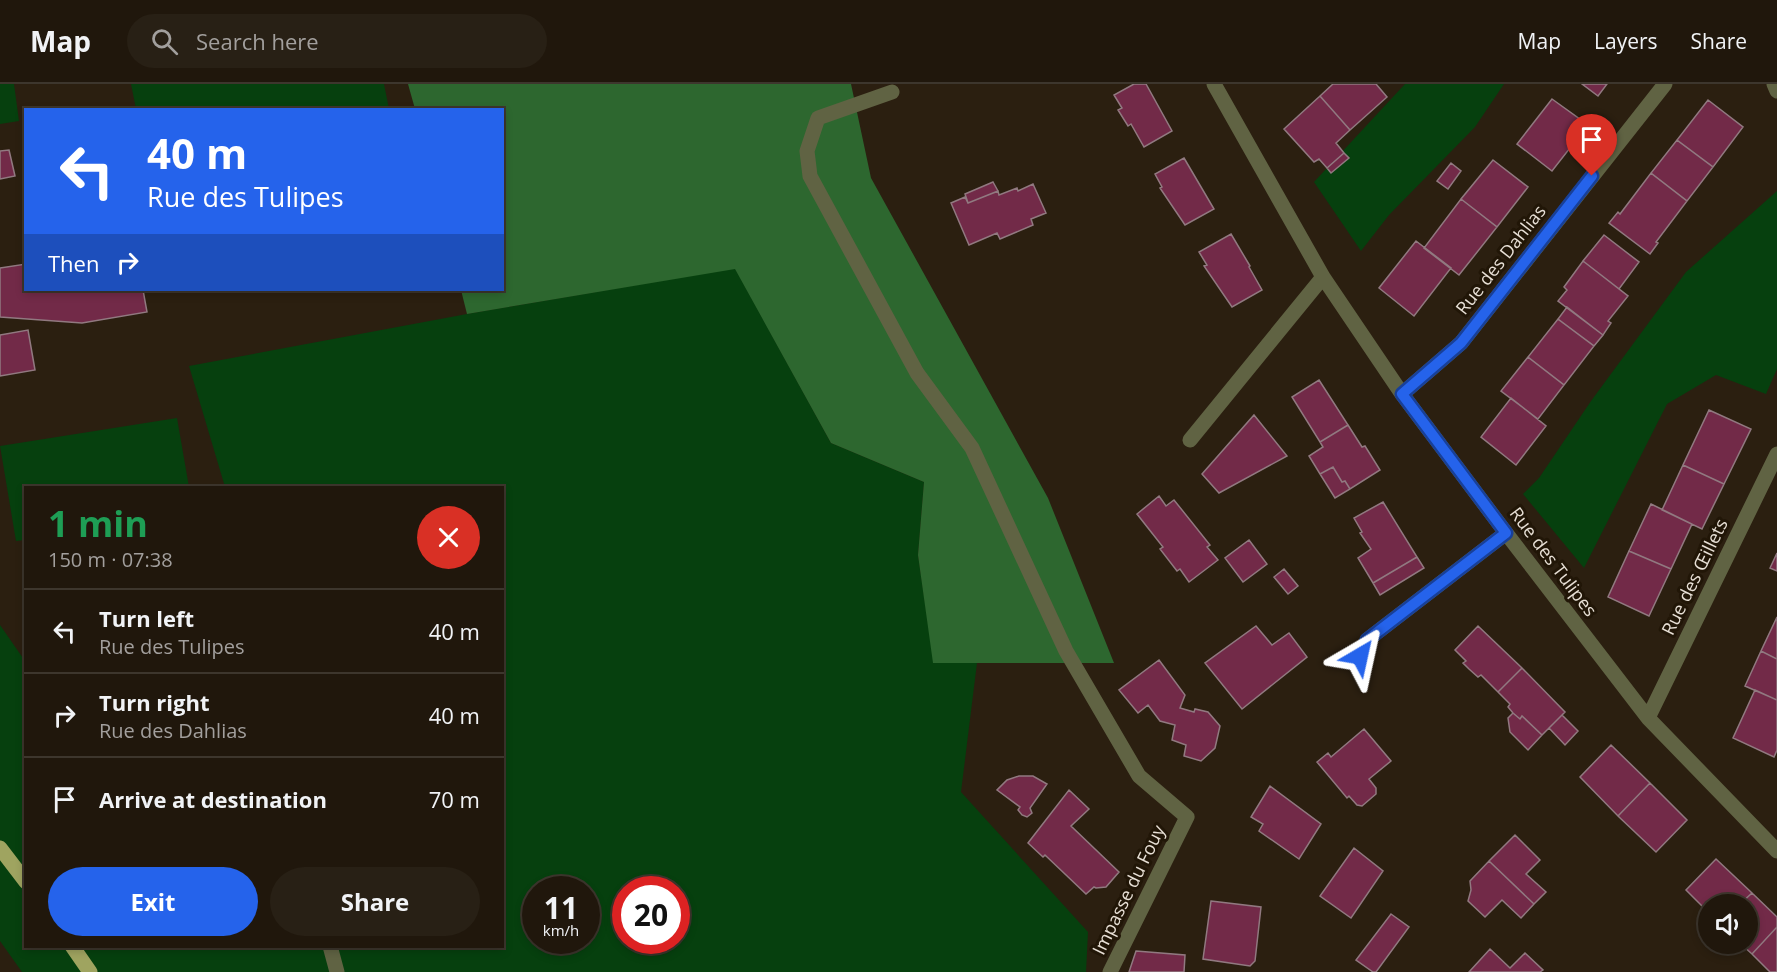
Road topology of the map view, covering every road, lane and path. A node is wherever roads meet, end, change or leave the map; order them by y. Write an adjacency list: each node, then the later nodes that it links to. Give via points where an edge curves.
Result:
1 (1214, 84): 6 (street, Rue des Tulipes)
2 (1665, 84): 7 (street, Rue des Dahlias, via 1461,343)
3 (1774, 84): 4 (street)
4 (1777, 91)
5 (892, 93): 20 (street, Impasse du Fouy, via 818,118 807,151 810,176 918,374 972,448 1066,651 1139,776 1187,817)
6 (1323, 277): 7 (street, Rue des Tulipes); 8 (street)
7 (1402, 394): 10 (street, Rue des Tulipes)
8 (1190, 440)
9 (1777, 454): 12 (street, Rue des Œillets)
10 (1506, 533): 11 (street, via 1367,640); 12 (street, Rue des Tulipes)
11 (1360, 656)
12 (1648, 718): 14 (street, Rue des Tulipes)
13 (0, 848): 15 (main road)
14 (1777, 851)
15 (24, 879)
16 (73, 948): 18 (main road)
17 (331, 948): 19 (street)
18 (90, 972)
19 (337, 972)
20 (1110, 972)

